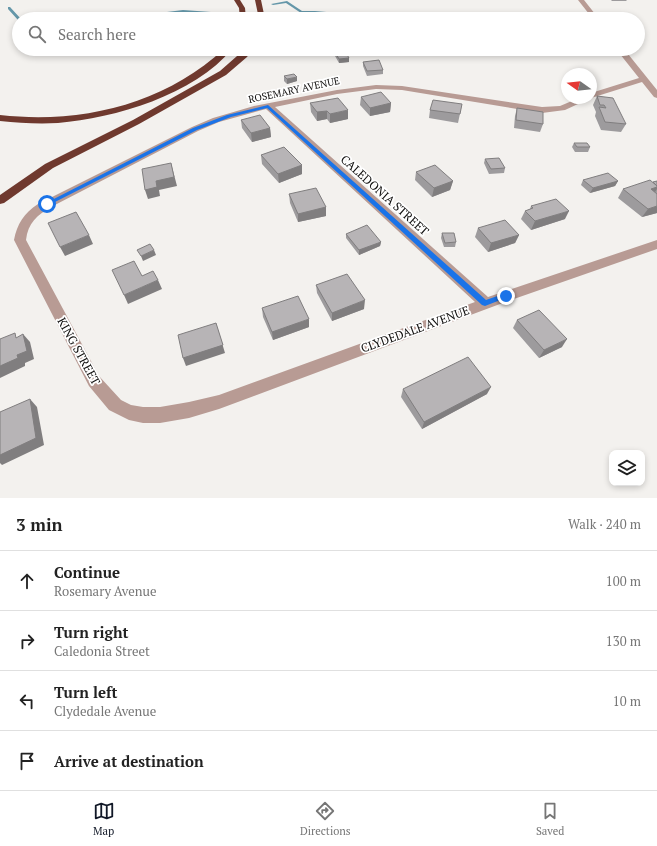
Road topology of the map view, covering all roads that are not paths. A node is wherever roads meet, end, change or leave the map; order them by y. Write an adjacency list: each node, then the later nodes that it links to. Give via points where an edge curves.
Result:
1 (237, 0): 4 (highway)
2 (258, 0): 5 (highway)
3 (581, 0): 6 (street)
4 (242, 12)
5 (261, 12)
6 (590, 12)
7 (221, 56): 15 (highway, via 189,80 122,108 63,120 31,121)
8 (243, 56): 16 (highway, via 223,73 136,122 49,166)
9 (626, 56): 10 (street)
10 (644, 79): 11 (street); 12 (street)
11 (597, 94)
12 (657, 95)
13 (572, 104): 14 (street, ROSEMARY AVENUE, via 562,108 533,110 418,89 376,87)
14 (268, 106): 17 (street, ROSEMARY AVENUE, via 229,116 195,129 47,204); 19 (street, CALEDONIA STREET)
15 (0, 118)
16 (0, 200)
17 (27, 218): 20 (street, KING STREET, via 20,240 94,381 115,405 129,412 160,415)
18 (657, 244): 19 (street, CLYDEDALE AVENUE)
19 (485, 303): 20 (street, CLYDEDALE AVENUE)
20 (219, 402)

